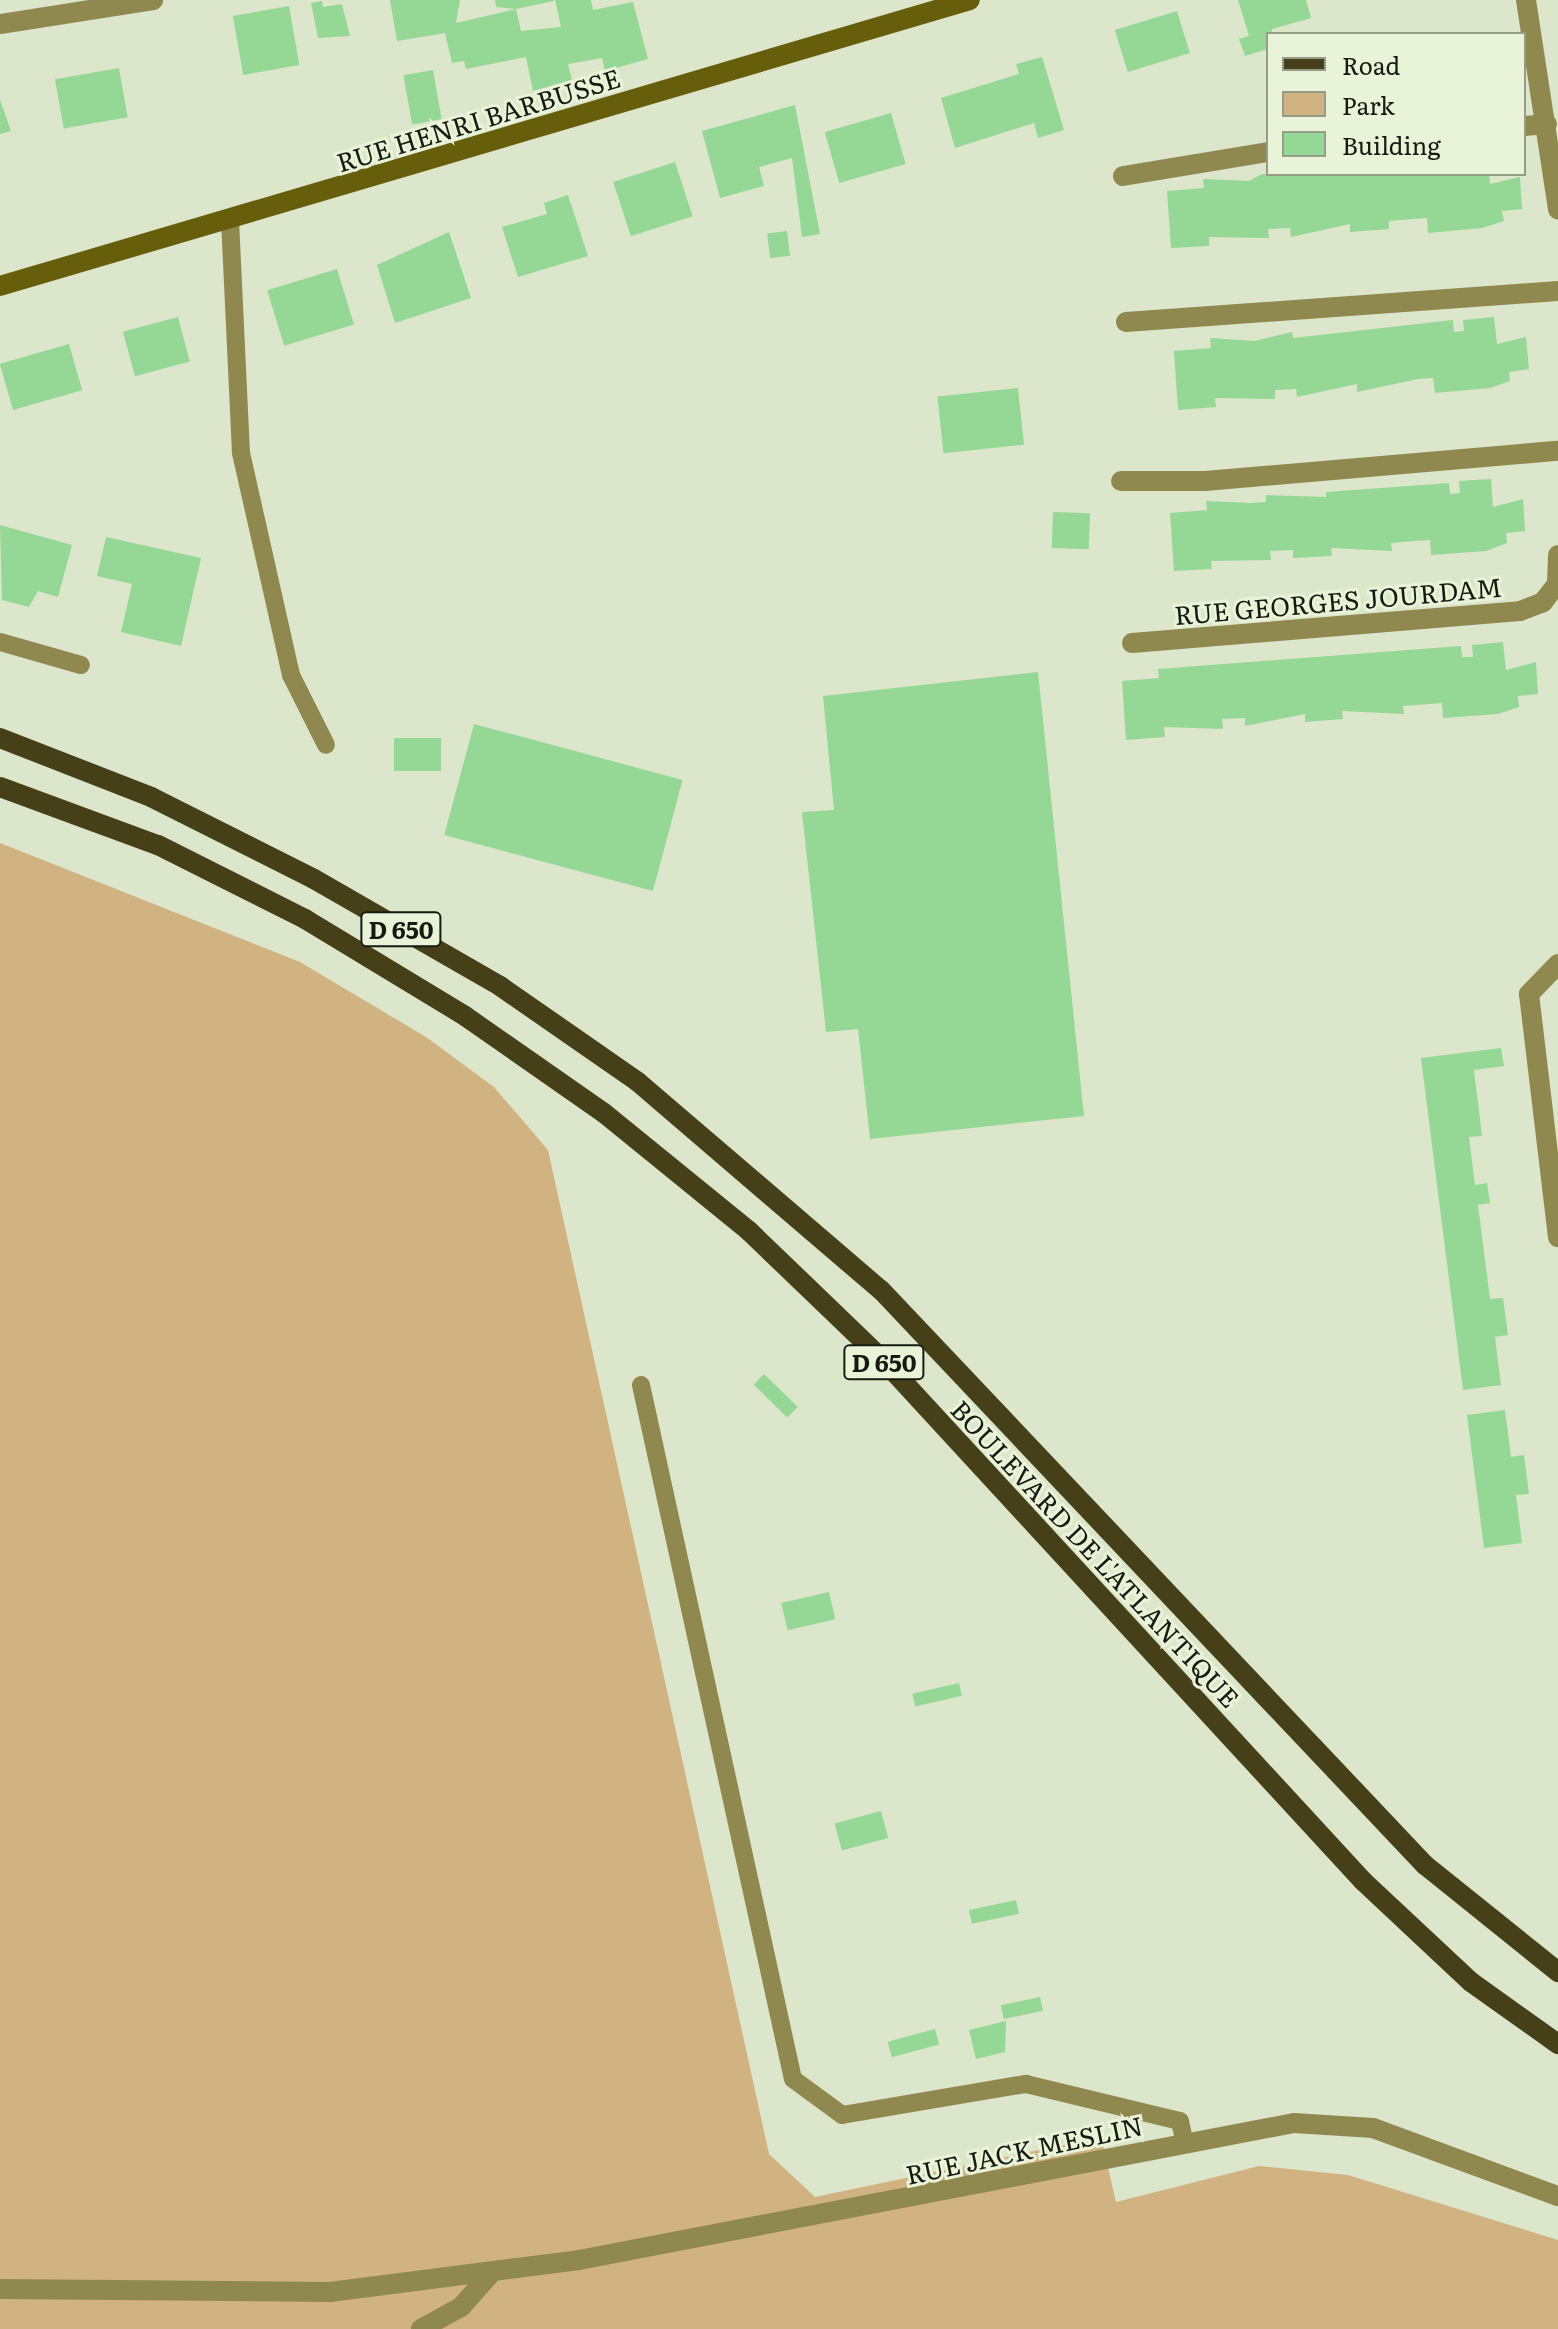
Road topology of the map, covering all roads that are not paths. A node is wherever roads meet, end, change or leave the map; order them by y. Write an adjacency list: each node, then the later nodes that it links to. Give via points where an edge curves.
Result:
1 (153, 0): 4 (street)
2 (970, 0): 10 (main road, RUE HENRI BARBUSSE)
3 (1526, 0): 5 (street)
4 (0, 24)
5 (1547, 124): 6 (street); 9 (street)
6 (1526, 126)
7 (1266, 152): 8 (street)
8 (1123, 176)
9 (1558, 210)
10 (230, 220): 11 (main road, RUE HENRI BARBUSSE); 21 (lane, via 241,453 291,675)
11 (0, 286)
12 (1558, 291): 13 (street)
13 (1126, 322)
14 (1558, 451): 15 (street, via 1205,481)
15 (1121, 481)
16 (1558, 555): 18 (street, RUE GEORGES JOURDAM, via 1557,584 1543,602 1520,611)
17 (0, 642): 19 (lane)
18 (1132, 643)
19 (81, 665)
20 (0, 738): 26 (main road, BOULEVARD DE L'ATLANTIQUE / D 650, via 151,797 314,879 500,986 638,1082 881,1290 1425,1865)
21 (326, 745)
22 (0, 787): 27 (main road, BOULEVARD DE L'ATLANTIQUE / D 650, via 158,845 305,919 465,1016 616,1123 749,1231 884,1361 1363,1881 1471,1982)
23 (1558, 964): 24 (street, via 1529,994)
24 (1558, 1237)
25 (641, 1385): 28 (lane, via 793,2079 842,2115 1026,2084 1180,2121)
26 (1558, 1972)
27 (1558, 2044)
28 (1184, 2140): 29 (street, RUE JACK MESLIN, via 1294,2123 1373,2128); 30 (street, RUE JACK MESLIN, via 842,2213)
29 (1558, 2196)
30 (493, 2271): 31 (street, RUE JACK MESLIN, via 263,2296); 32 (street, via 461,2307)
31 (0, 2289)
32 (421, 2329)

